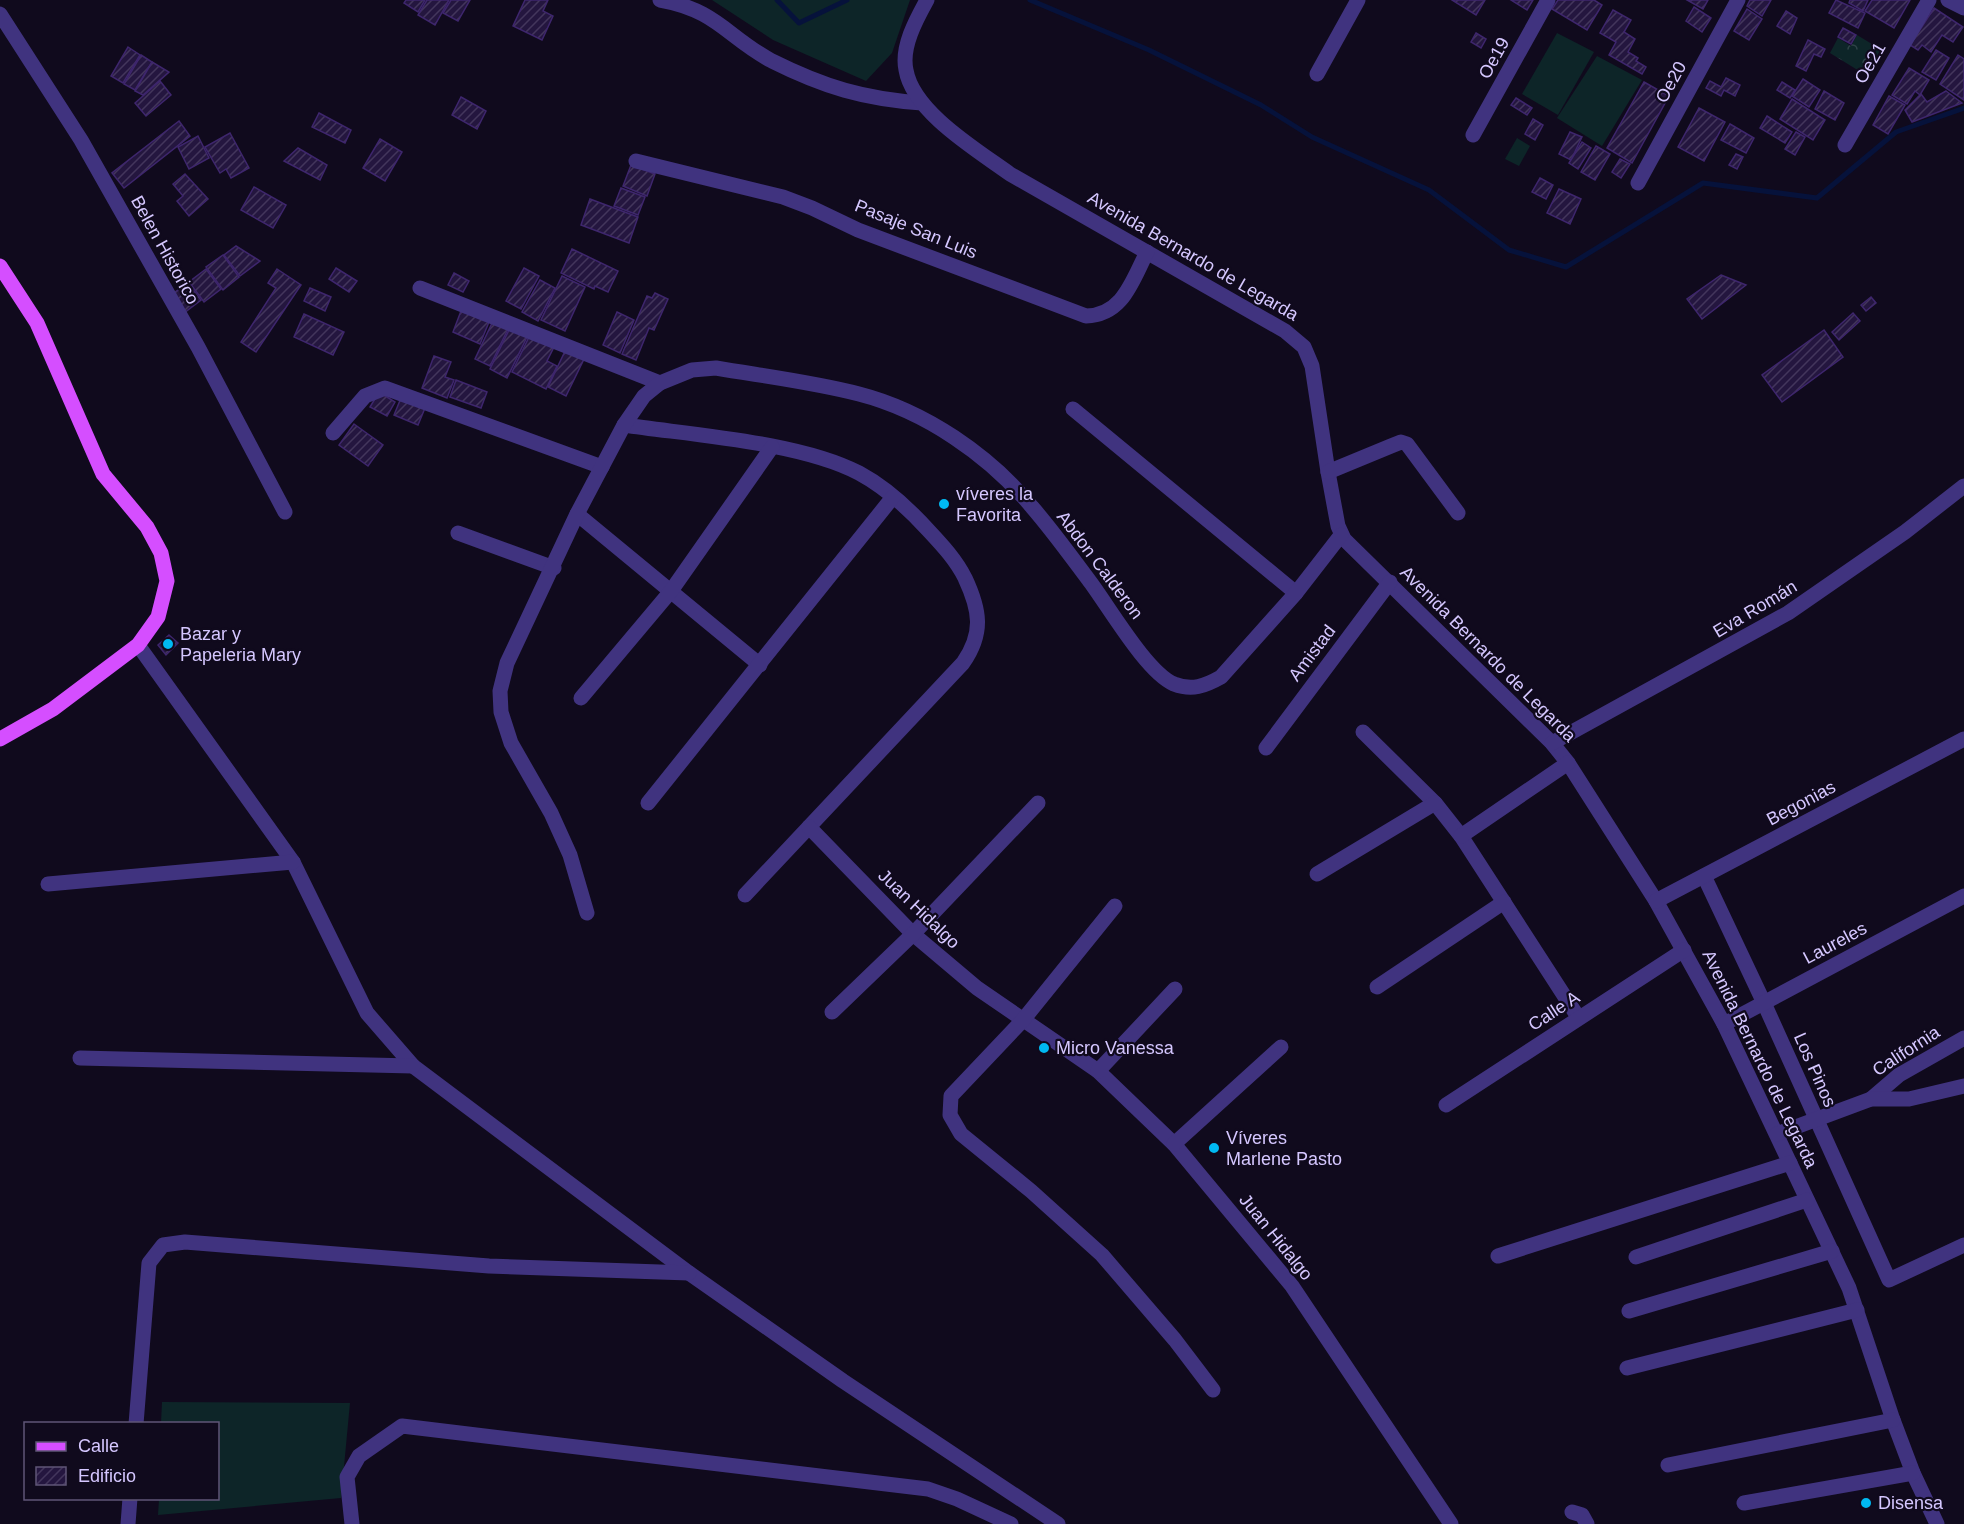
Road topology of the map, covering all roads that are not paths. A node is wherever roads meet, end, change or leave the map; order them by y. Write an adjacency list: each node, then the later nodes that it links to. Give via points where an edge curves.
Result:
1 (660, 0): 11 (street, via 698,9 771,60 835,88 863,97)
2 (927, 0): 11 (street, Avenida Bernardo de Legarda, via 905,62 908,78)
3 (1358, 0): 10 (street)
4 (1548, 0): 12 (street, Oe19)
5 (1738, 0): 15 (street, Oe20)
6 (1929, 0): 13 (street, Oe21)
7 (1948, 0): 8 (street)
8 (1964, 8)
9 (0, 14): 28 (street, Belen Historico, via 81,140 198,347)
10 (1317, 74)
11 (922, 103): 16 (street, Avenida Bernardo de Legarda, via 968,144 1010,174)
12 (1473, 135)
13 (1845, 145)
14 (636, 161): 16 (street, Pasaje San Luis, via 783,197 875,237 1086,316 1113,309 1123,300)
15 (1638, 183)
16 (1147, 252): 25 (street, Avenida Bernardo de Legarda, via 1285,331 1304,347 1312,366)
17 (0, 266): 37 (main road, via 37,323 103,474 147,527 162,553 165,594 158,617)
18 (420, 288): 19 (street)
19 (660, 383): 21 (street, Abdon Calderon, via 644,396); 36 (street, Abdon Calderon, via 692,370 761,375 859,394 936,426 985,461 1031,505 1136,646 1172,683 1190,689 1221,677)
20 (1073, 409): 36 (street)
21 (624, 424): 23 (street); 24 (street, Abdon Calderon)
22 (333, 433): 24 (street, via 365,396 385,388)
23 (772, 447): 27 (street, via 860,474); 35 (street)
24 (602, 467): 30 (street, Abdon Calderon)
25 (1328, 472): 29 (street, via 1391,446 1407,444); 32 (street, Avenida Bernardo de Legarda)
26 (1964, 486): 43 (street, Eva Román, via 1788,613)
27 (893, 497): 38 (street); 49 (street, via 923,524 962,572 975,603 978,630 974,648)
28 (285, 512)
29 (1458, 513)
30 (577, 514): 33 (street, Abdon Calderon); 35 (street)
31 (459, 533): 33 (street)
32 (1341, 535): 34 (street, Avenida Bernardo de Legarda); 36 (street, Abdon Calderon)
33 (554, 567): 60 (street, Abdon Calderon, via 507,663 500,691 501,712 512,744 570,855)
34 (1390, 582): 43 (street, Avenida Bernardo de Legarda); 44 (street, Amistad)
35 (671, 591): 38 (street); 39 (street)
36 (1296, 593)
37 (138, 645): 41 (main road, via 53,709); 51 (street)
38 (760, 665): 46 (street)
39 (581, 698)
40 (1363, 732): 48 (street)
41 (0, 739)
42 (1964, 739): 53 (street, Begonias)
43 (1552, 743): 45 (street, Avenida Bernardo de Legarda)
44 (1266, 748)
45 (1568, 763): 50 (street); 57 (street, Avenida Bernardo de Legarda)
46 (648, 803)
47 (1038, 803): 61 (street)
48 (1435, 803): 50 (street); 52 (street)
49 (809, 827): 55 (street); 61 (street, Juan Hidalgo)
50 (1461, 836): 58 (street)
51 (292, 862): 54 (street); 73 (street, via 367,1013)
52 (1317, 874)
53 (1704, 876): 57 (street, Begonias); 65 (street, Los Pinos)
54 (48, 884)
55 (745, 895)
56 (1964, 897): 65 (street, Laureles)
57 (1656, 901): 62 (street, Avenida Bernardo de Legarda)
58 (1504, 902): 63 (street); 67 (street)
59 (1114, 906): 68 (street)
60 (587, 913)
61 (913, 934): 66 (street); 68 (street, Juan Hidalgo, via 977,988)
62 (1684, 950): 67 (street, Calle A); 69 (street, Avenida Bernardo de Legarda)
63 (1377, 987)
64 (1175, 989): 74 (street)
65 (1764, 1002): 69 (street, Laureles); 78 (street, Los Pinos)
66 (832, 1012)
67 (1578, 1017): 77 (street, Calle A)
68 (1023, 1020): 74 (street, Juan Hidalgo); 91 (street, via 951,1096 953,1124 1102,1255 1168,1330)
69 (1724, 1024): 79 (street, Avenida Bernardo de Legarda)
70 (1964, 1038): 76 (street, California, via 1899,1075)
71 (1281, 1047): 80 (street)
72 (80, 1058): 73 (street)
73 (413, 1066): 87 (street)
74 (1098, 1071): 80 (street, Juan Hidalgo)
75 (1964, 1086): 76 (street, via 1909,1099)
76 (1871, 1099): 78 (street)
77 (1446, 1106)
78 (1815, 1119): 79 (street); 83 (street, Los Pinos, via 1889,1280)
79 (1777, 1134): 81 (street, Avenida Bernardo de Legarda)
80 (1174, 1144): 103 (street, Juan Hidalgo, via 1292,1286)
81 (1790, 1163): 82 (street, Avenida Bernardo de Legarda); 85 (street)
82 (1807, 1200): 84 (street, Avenida Bernardo de Legarda); 86 (street)
83 (1964, 1245)
84 (1832, 1251): 88 (street, Avenida Bernardo de Legarda); 89 (street)
85 (1498, 1256)
86 (1636, 1257)
87 (688, 1273): 93 (street, via 489,1266 185,1242 163,1245 149,1263); 102 (street)
88 (1857, 1310): 90 (street); 92 (street, Avenida Bernardo de Legarda)
89 (1629, 1311)
90 (1627, 1368)
91 (1213, 1390)
92 (1893, 1420): 94 (street); 95 (street, Avenida Bernardo de Legarda)
93 (136, 1422)
94 (1668, 1465)
95 (1913, 1473): 97 (street); 105 (street, Avenida Bernardo de Legarda)
96 (130, 1500): 99 (street)
97 (1744, 1503)
98 (1572, 1512): 104 (street, via 1582,1515)
99 (128, 1524)
100 (352, 1524): 101 (street, via 348,1477 359,1456 402,1426 928,1489)
101 (1011, 1524)
102 (1059, 1524)
103 (1451, 1524)
104 (1587, 1524)
105 (1937, 1524)

